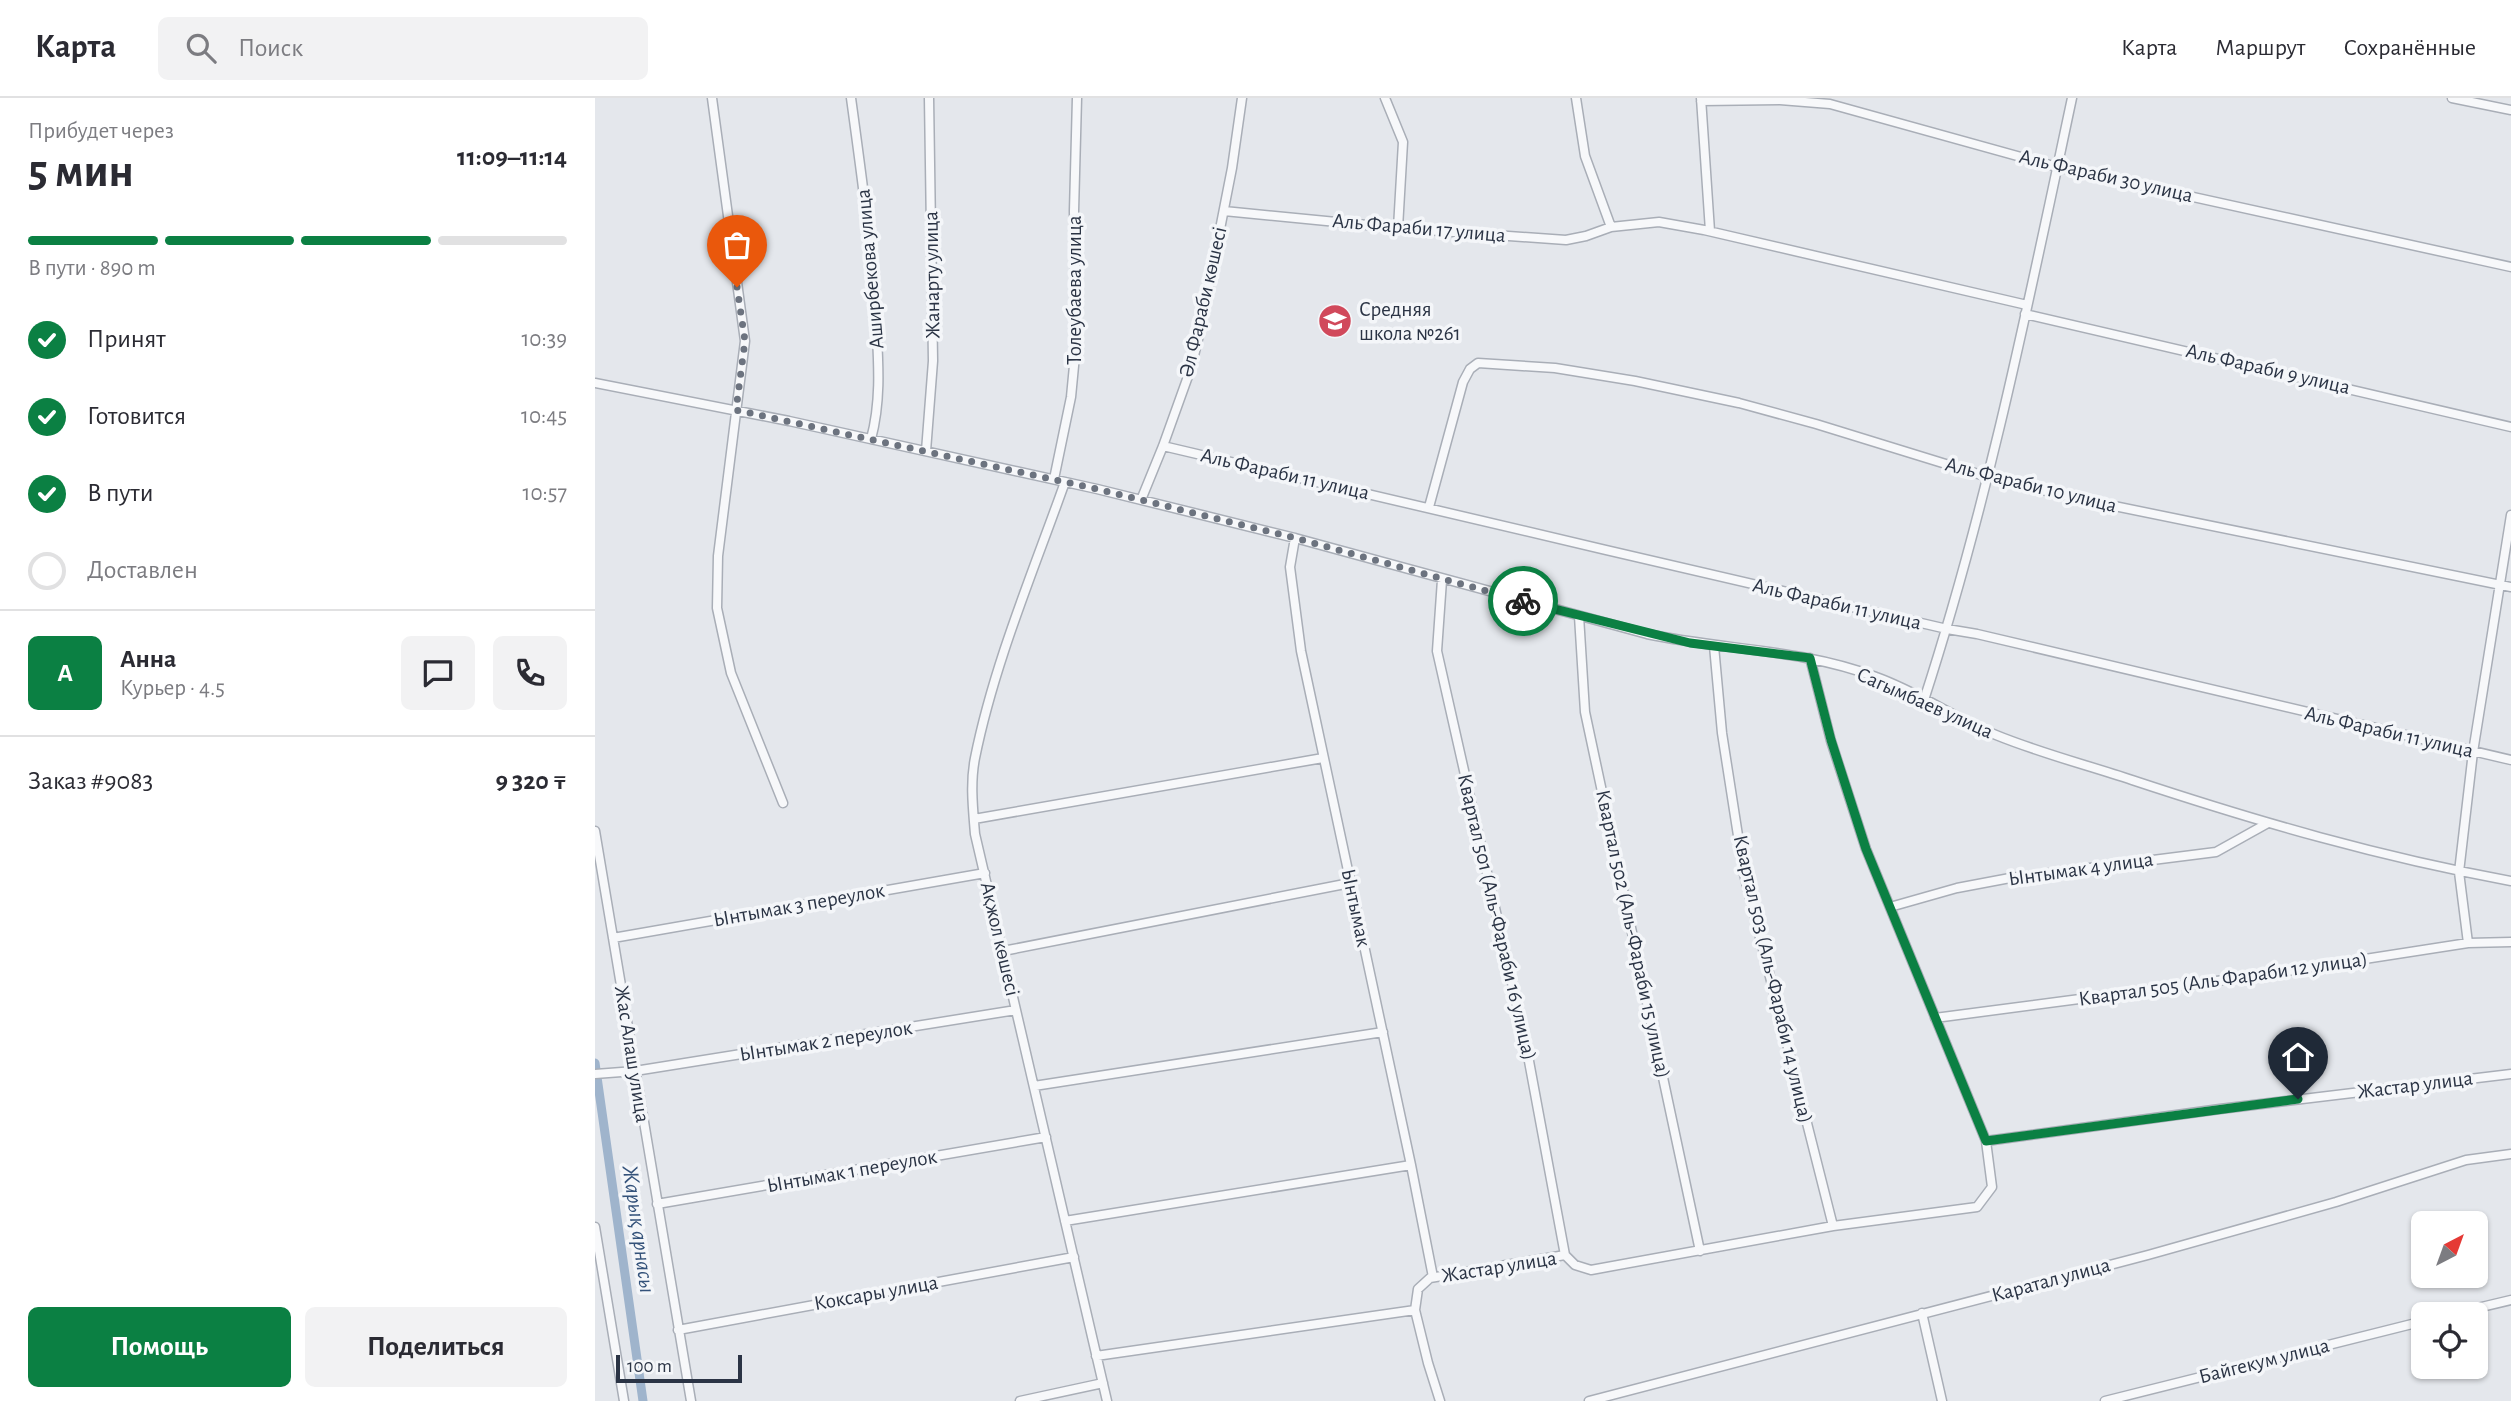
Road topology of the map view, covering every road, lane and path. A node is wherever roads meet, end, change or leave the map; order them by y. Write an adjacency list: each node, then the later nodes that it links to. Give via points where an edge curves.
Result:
1 (712, 98): 20 (street, via 745,341)
2 (851, 98): 22 (street, Аширбекова улица, via 873,262 880,375)
3 (929, 98): 24 (street, Жанарту улица, via 933,360)
4 (1077, 98): 26 (street, Толеубаева улица, via 1076,345)
5 (1242, 98): 13 (street, Әл Фараби көшесі)
6 (1385, 98): 15 (street, via 1403,142)
7 (1576, 98): 14 (street, via 1585,156)
8 (2072, 98): 12 (street)
9 (2452, 98): 11 (street)
10 (1701, 99): 12 (street, Аль Фараби 30 улица, via 1830,104); 16 (street)
11 (2511, 110)
12 (2057, 167): 17 (street, Аль Фараби 30 улица); 18 (street)
13 (1224, 211): 15 (street, Аль Фараби 17 улица); 23 (street, Әл Фараби көшесі, via 1197,344)
14 (1611, 227): 15 (street, Аль Фараби 17 улица, via 1566,240); 16 (street, Аль Фараби 17 улица, via 1659,222)
15 (1398, 228)
16 (1710, 231): 18 (street, Аль Фараби 9 улица)
17 (2511, 267)
18 (2026, 309): 21 (street, Аль Фараби 9 улица); 25 (street)
19 (595, 383): 20 (street, Сагымбаев улица)
20 (736, 410): 22 (street, Сагымбаев улица); 43 (street, via 718,556 717,608 731,673)
21 (2511, 427)
22 (871, 439): 24 (street, Сагымбаев улица)
23 (1163, 446): 28 (street, Әл Фараби көшесі); 29 (street, Аль Фараби 11 улица)
24 (926, 451): 26 (street, Сагымбаев улица)
25 (1988, 477): 29 (street, Аль Фараби 10 улица, via 1739,403 1555,368 1478,363 1463,382); 33 (street, Аль Фараби 10 улица); 36 (street)
26 (1054, 479): 27 (street, Сагымбаев улица)
27 (1065, 482): 28 (street, Сагымбаев улица); 44 (street, Ақжол көшесі, via 995,685 975,760)
28 (1141, 500): 31 (street, Сагымбаев улица)
29 (1429, 507): 36 (street, Аль Фараби 11 улица)
30 (2511, 515): 33 (street)
31 (1295, 538): 32 (street, Сагымбаев улица); 41 (street, Ынтымак, via 1292,594)
32 (1442, 580): 35 (street, Сагымбаев улица); 72 (street, Квартал 501 (Аль-Фараби 16 улица), via 1437,652 1526,1045)
33 (2500, 584): 34 (street, Аль Фараби 10 улица); 40 (street)
34 (2511, 587)
35 (1579, 616): 37 (street, Сагымбаев улица); 71 (street, Квартал 502 (Аль-Фараби 15 улица), via 1585,712)
36 (1947, 629): 39 (street); 40 (street, Аль Фараби 11 улица)
37 (1714, 646): 38 (street, Сагымбаев улица); 70 (street, Квартал 503 (Аль-Фараби 14 улица), via 1744,874)
38 (1810, 658): 39 (street, Сагымбаев улица, via 1877,677); 51 (street, via 1831,740)
39 (1924, 700): 45 (street, Сагымбаев улица, via 1996,735)
40 (2473, 752): 42 (street, Аль Фараби 11 улица); 47 (street)
41 (1323, 758): 44 (street); 50 (street, Ынтымак)
42 (2511, 760)
43 (783, 803)
44 (974, 819): 48 (street, Ақжол көшесі)
45 (2268, 823): 47 (street, Сагымбаев улица); 51 (street, Ынтымак 4 улица, via 2216,852 2010,878)
46 (595, 831): 52 (street, Жас Алаш улица)
47 (2459, 872): 49 (street, Сагымбаев улица); 54 (street)
48 (985, 873): 52 (street, Ынтымак 3 переулок); 55 (street, Ақжол көшесі)
49 (2511, 881)
50 (1350, 883): 55 (street); 58 (street, Ынтымак)
51 (1889, 907): 57 (street)
52 (613, 938): 59 (street, Жас Алаш улица)
53 (2511, 942): 54 (street, Квартал 505 (Аль Фараби 12 улица))
54 (2468, 943): 57 (street, Квартал 505 (Аль Фараби 12 улица))
55 (1003, 951): 56 (street, Ақжол көшесі)
56 (1016, 1010): 59 (street, Ынтымак 2 переулок); 62 (street, Ақжол көшесі)
57 (1935, 1018): 64 (street)
58 (1383, 1032): 62 (street); 66 (street, Ынтымак)
59 (635, 1071): 60 (street, Ынтымак 2 переулок); 67 (street, Жас Алаш улица)
60 (595, 1074)
61 (2511, 1074): 64 (street, Жастар улица)
62 (1034, 1086): 63 (street, Ақжол көшесі)
63 (1046, 1137): 67 (street, Ынтымак 1 переулок); 68 (street, Ақжол көшесі)
64 (1986, 1141): 70 (street, Жастар улица, via 1992,1187 1977,1207)
65 (2511, 1154): 78 (street, Каратал улица, via 2466,1160 2148,1255)
66 (1411, 1165): 68 (street); 74 (street, Ынтымак)
67 (657, 1204): 80 (street, Жас Алаш улица)
68 (1065, 1221): 73 (street, Ақжол көшесі)
69 (595, 1227): 83 (street)
70 (1833, 1227): 71 (street, Жастар улица)
71 (1700, 1251): 72 (street, Жастар улица, via 1591,1270 1575,1265)
72 (1565, 1255): 74 (street, Жастар улица)
73 (1073, 1257): 80 (street, Коксары улица); 81 (street, Ақжол көшесі)
74 (1433, 1278): 77 (street, Жастар улица, via 1418,1289)
75 (2511, 1300): 76 (street)
76 (2488, 1305)
77 (1415, 1310): 81 (street); 87 (street)
78 (1922, 1313): 88 (street, Каратал улица); 89 (street)
79 (2411, 1324): 90 (street, Байгекум улица)
80 (678, 1330): 84 (street, Жас Алаш улица)
81 (1096, 1356): 82 (street, Ақжол көшесі)
82 (1103, 1384): 85 (street); 86 (street, Ақжол көшесі)
83 (624, 1401)
84 (691, 1401)
85 (1020, 1401)
86 (1107, 1401)
87 (1440, 1401)
88 (1589, 1401)
89 (1942, 1401)
90 (2105, 1401)

